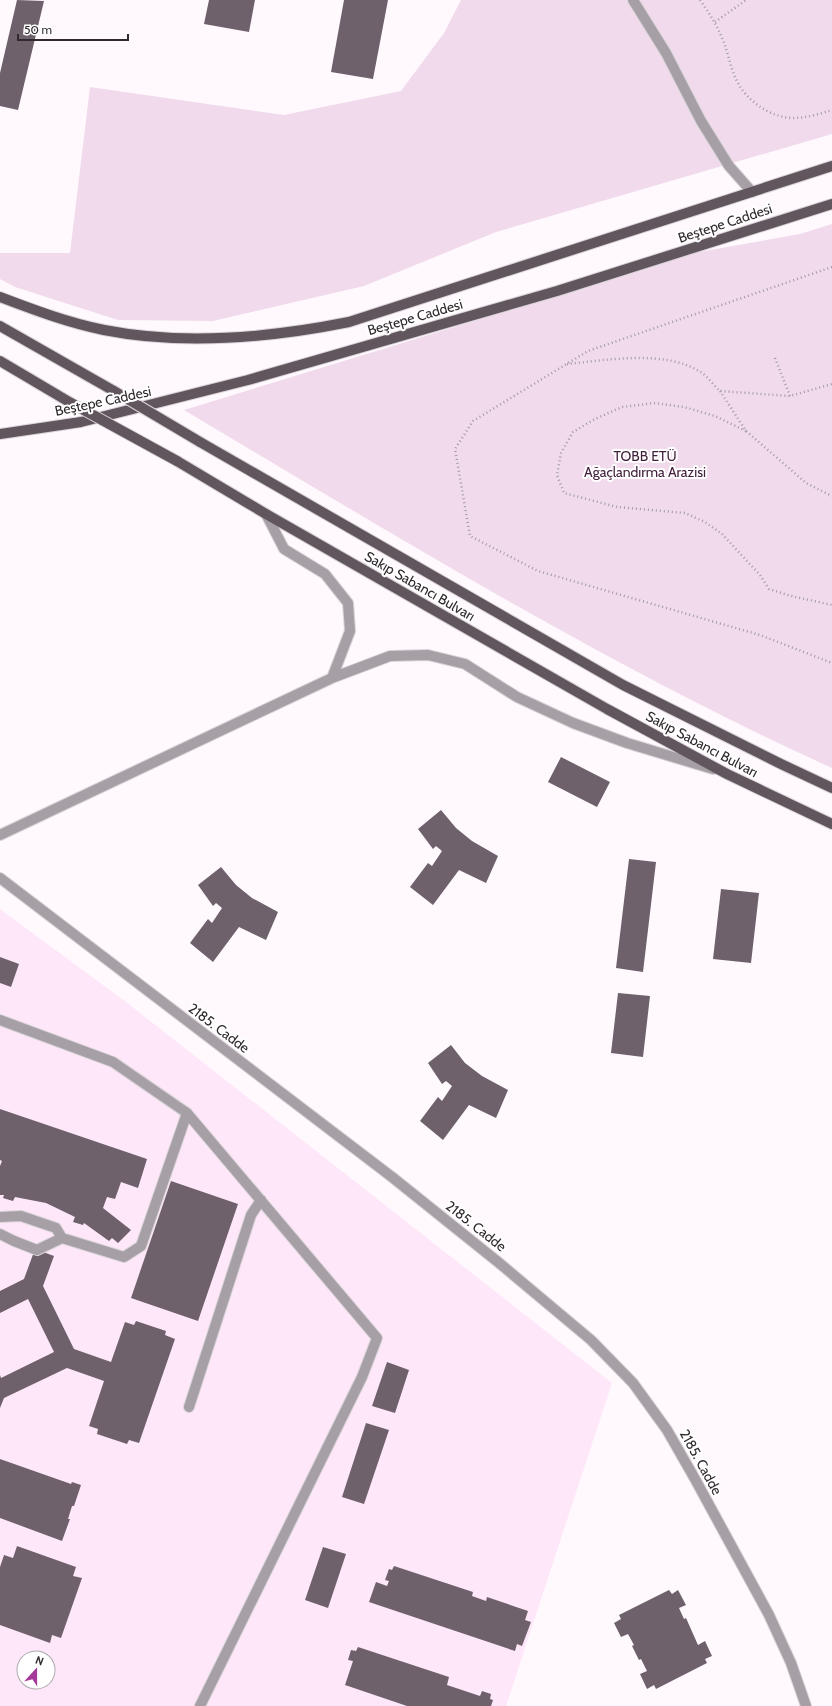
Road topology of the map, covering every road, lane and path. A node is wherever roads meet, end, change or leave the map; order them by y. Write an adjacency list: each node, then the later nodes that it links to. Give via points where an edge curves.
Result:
1 (633, 0): 7 (street, via 666,53 729,166)
2 (700, 0): 4 (path)
3 (746, 0): 4 (path)
4 (715, 22): 5 (path, via 738,84 758,106 793,118 813,116)
5 (832, 110)
6 (832, 166): 7 (main road, Beştepe Caddesi)
7 (752, 192): 10 (main road, Beştepe Caddesi, via 349,322 299,332 201,340 151,337 104,330 38,312)
8 (832, 204): 19 (main road, Beştepe Caddesi, via 558,291 248,380 81,422)
9 (832, 267): 14 (path, via 588,350)
10 (0, 297)
11 (0, 326): 26 (main road, Sakıp Sabancı Bulvarı, bridge, via 623,684)
12 (775, 358): 17 (path)
13 (0, 361): 21 (main road, Sakıp Sabancı Bulvarı, bridge)
14 (566, 364): 16 (path, via 637,358 673,360 702,374); 23 (path, via 473,421 455,450 470,536 538,571 753,633)
15 (832, 384): 17 (path)
16 (720, 391): 17 (path); 18 (path)
17 (790, 396)
18 (746, 431): 20 (path, via 806,483); 22 (path, via 715,416 684,407 655,402 622,407 573,432 561,453 557,475 564,493 618,507 685,513 705,522 722,534 760,575 769,589)
19 (0, 434)
20 (832, 496)
21 (266, 514): 24 (street, via 284,549 325,574 348,603 350,631); 25 (main road, Sakıp Sabancı Bulvarı, via 607,709)
22 (832, 605)
23 (832, 663)
24 (332, 678): 25 (street, via 390,656 428,655 464,664 517,697 573,723 627,743); 28 (street)
25 (727, 774): 27 (main road, Sakıp Sabancı Bulvarı)
26 (832, 788)
27 (832, 824)
28 (0, 835)
29 (0, 878): 38 (street, 2185. Cadde, via 487,1252 591,1340 633,1382 667,1430 769,1615 791,1662)
30 (0, 1020): 31 (street, via 113,1062)
31 (187, 1113): 32 (street); 35 (street, via 141,1246 124,1257)
32 (261, 1200): 36 (street, via 251,1215); 37 (street, via 377,1338 362,1377)
33 (0, 1218): 35 (street, via 21,1216 56,1228)
34 (0, 1234): 35 (street, via 37,1250)
35 (62, 1238)
36 (190, 1408)
37 (200, 1706)
38 (806, 1706)

